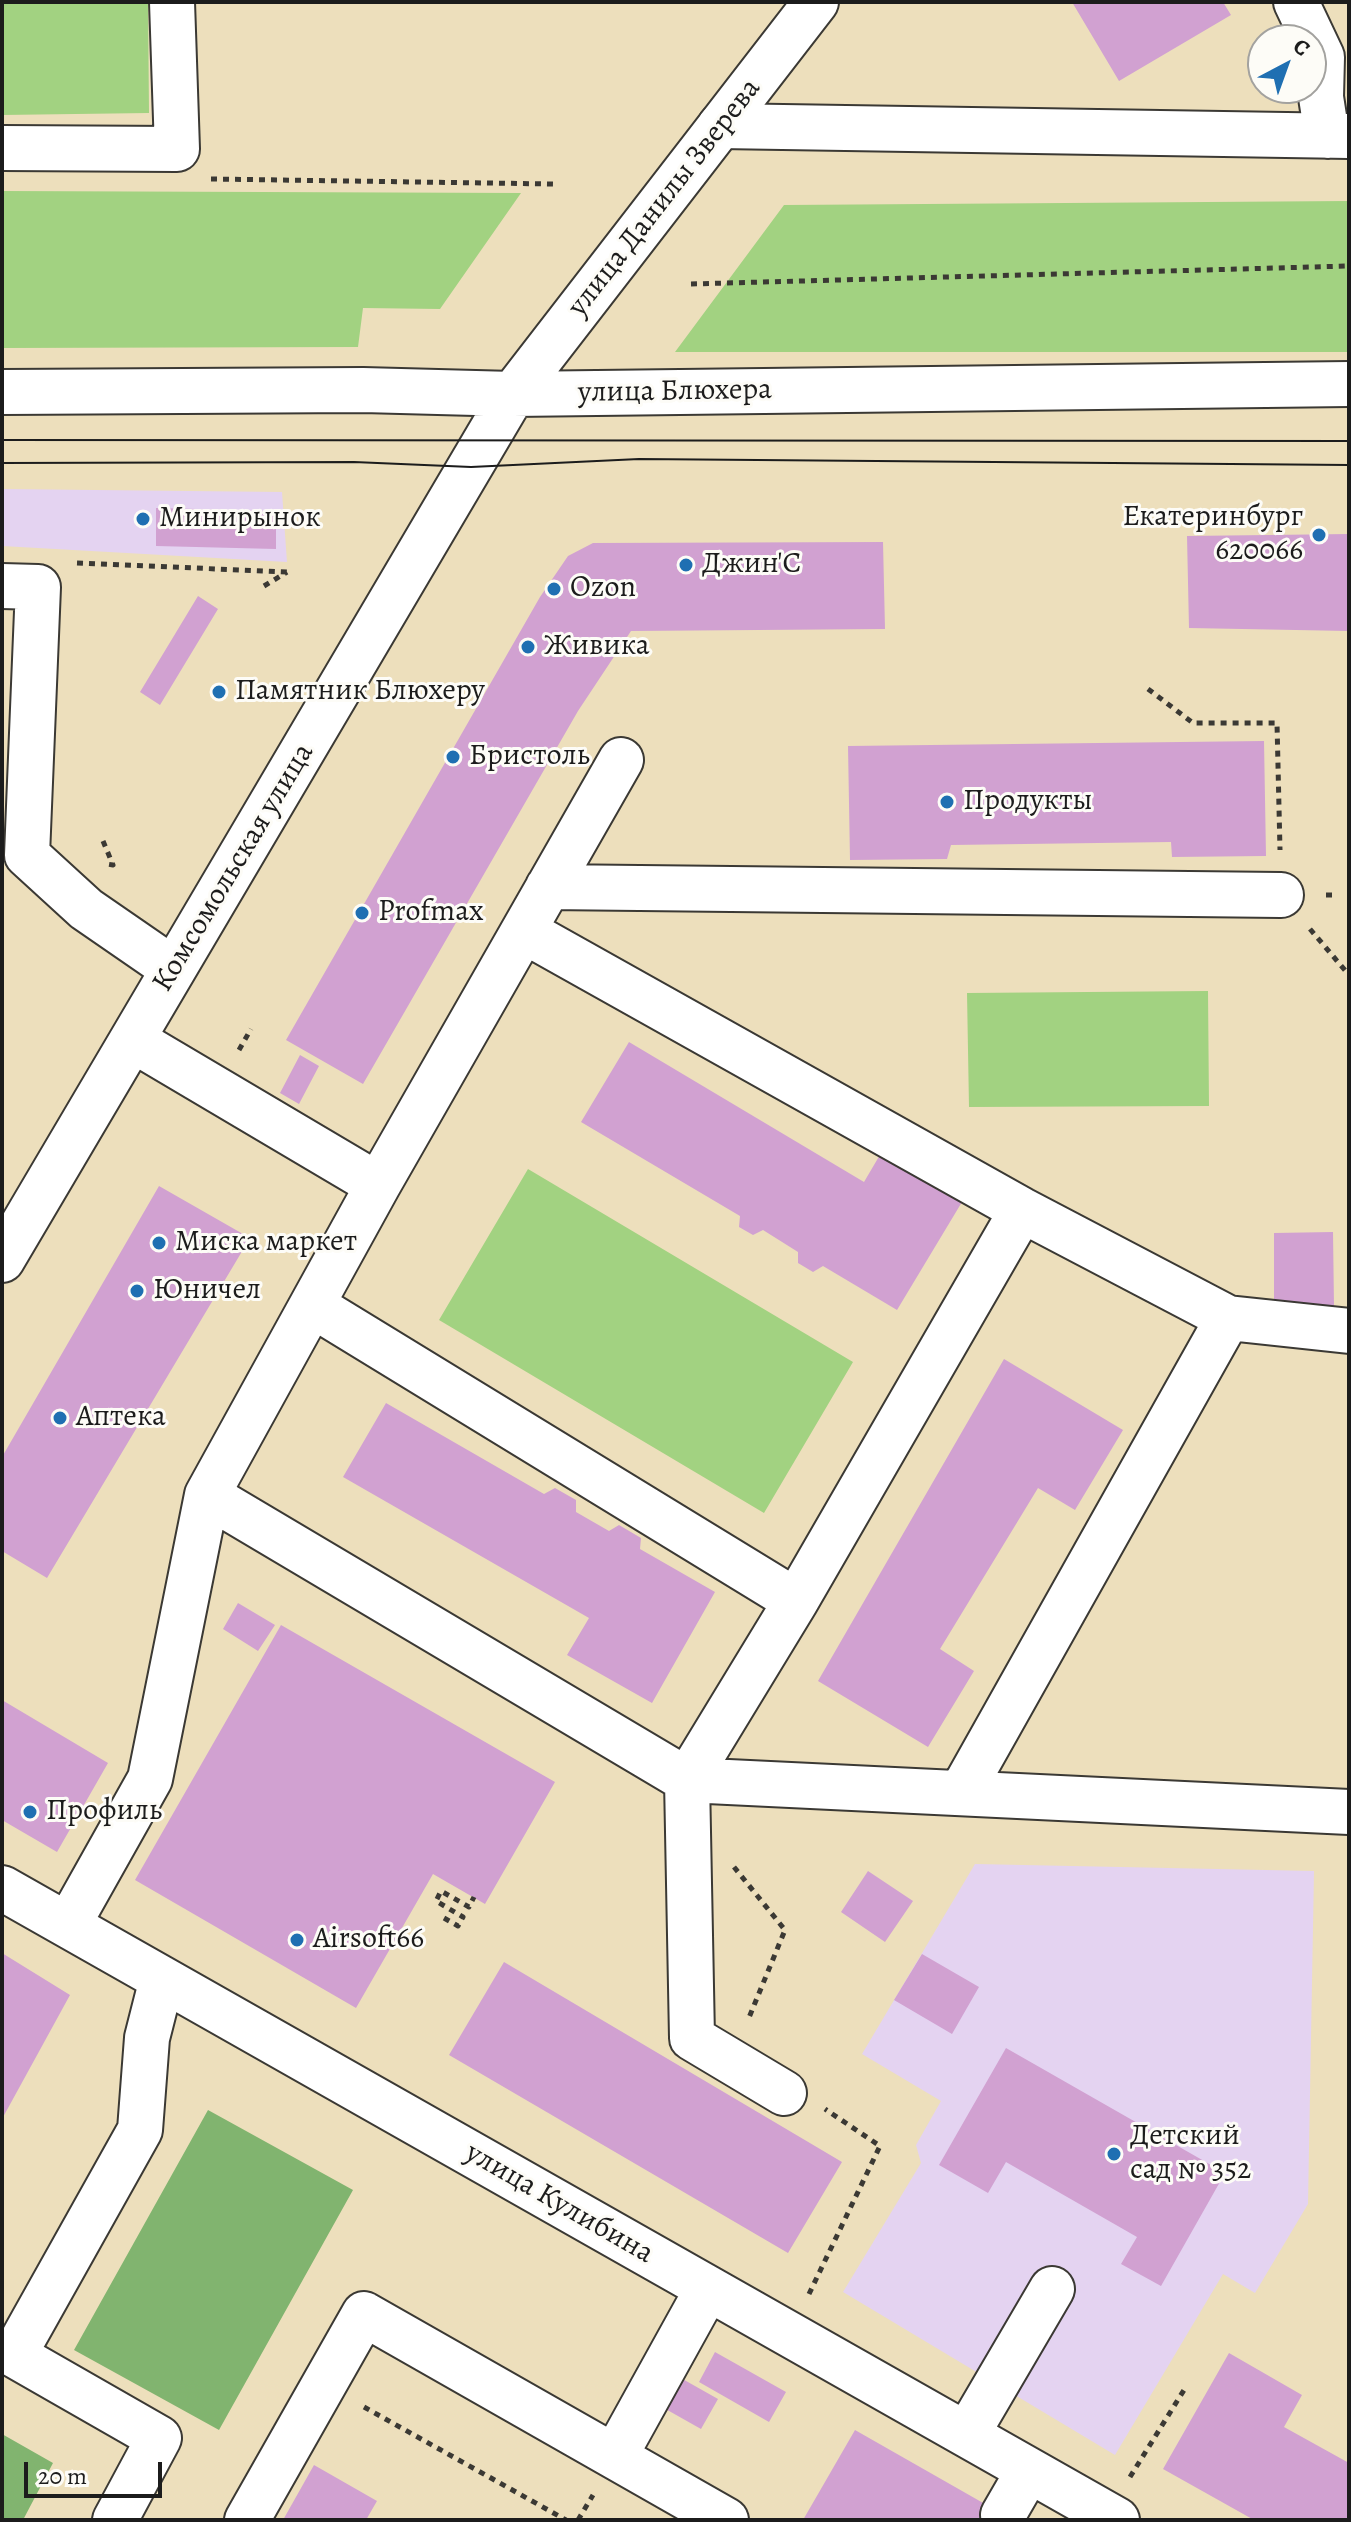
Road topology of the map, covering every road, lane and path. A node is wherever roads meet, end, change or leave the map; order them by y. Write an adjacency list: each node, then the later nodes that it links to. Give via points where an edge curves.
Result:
1 (172, 2): 6 (main road, via 177,149)
2 (816, 2): 4 (main road, улица Данилы Зверева)
3 (1296, 2): 5 (main road, via 1322,57 1321,97)
4 (720, 126): 5 (main road); 13 (main road, улица Данилы Зверева)
5 (1338, 136)
6 (2, 148)
7 (209, 179): 8 (path)
8 (554, 184)
9 (1349, 266): 10 (path)
10 (691, 284)
11 (1349, 384): 13 (main road, улица Блюхера)
12 (2, 392): 13 (main road, улица Блюхера)
13 (513, 394): 24 (main road, Комсомольская улица)
14 (73, 562): 16 (path, via 288,572)
15 (2, 586): 24 (main road, via 38,587 27,855 86,909)
16 (264, 586)
17 (1148, 689): 22 (path, via 1193,723 1277,723)
18 (621, 760): 21 (main road)
19 (103, 841): 20 (path)
20 (113, 865)
21 (548, 887): 22 (main road); 23 (main road)
22 (1281, 895): 25 (path)
23 (524, 931): 27 (main road); 28 (main road)
24 (173, 969): 26 (main road, Комсомольская улица)
25 (1349, 975)
26 (133, 1040): 27 (main road); 29 (main road, Комсомольская улица)
27 (378, 1185): 30 (main road)
28 (1022, 1210): 31 (main road); 34 (main road)
29 (2, 1260)
30 (312, 1305): 33 (main road); 34 (main road)
31 (1228, 1318): 32 (main road); 36 (main road)
32 (1349, 1331)
33 (207, 1495): 35 (main road); 41 (main road, via 150,1779)
34 (796, 1601): 35 (main road)
35 (687, 1780): 36 (main road); 43 (main road, via 692,2038)
36 (961, 1793): 37 (main road)
37 (1349, 1812)
38 (2, 1888): 41 (main road, улица Кулибина)
39 (474, 1897): 40 (path, via 469,1907 441,1891 436,1901 463,1917 458,1926)
40 (444, 1918)
41 (68, 1925): 42 (main road, улица Кулибина)
42 (162, 1979): 44 (main road, улица Кулибина); 53 (main road, via 147,2038 140,2130 14,2355 159,2438)
43 (784, 2093)
44 (708, 2288): 48 (main road, улица Кулибина); 49 (main road)
45 (1052, 2289): 48 (main road)
46 (1184, 2390): 51 (path)
47 (353, 2401): 55 (path)
48 (967, 2434): 50 (main road, улица Кулибина)
49 (615, 2456): 54 (main road, via 364,2314); 56 (main road)
50 (1029, 2470): 51 (main road, улица Кулибина); 52 (main road)
51 (1122, 2501)
52 (1003, 2515)
53 (115, 2520)
54 (247, 2520)
55 (566, 2520)
56 (726, 2520)

